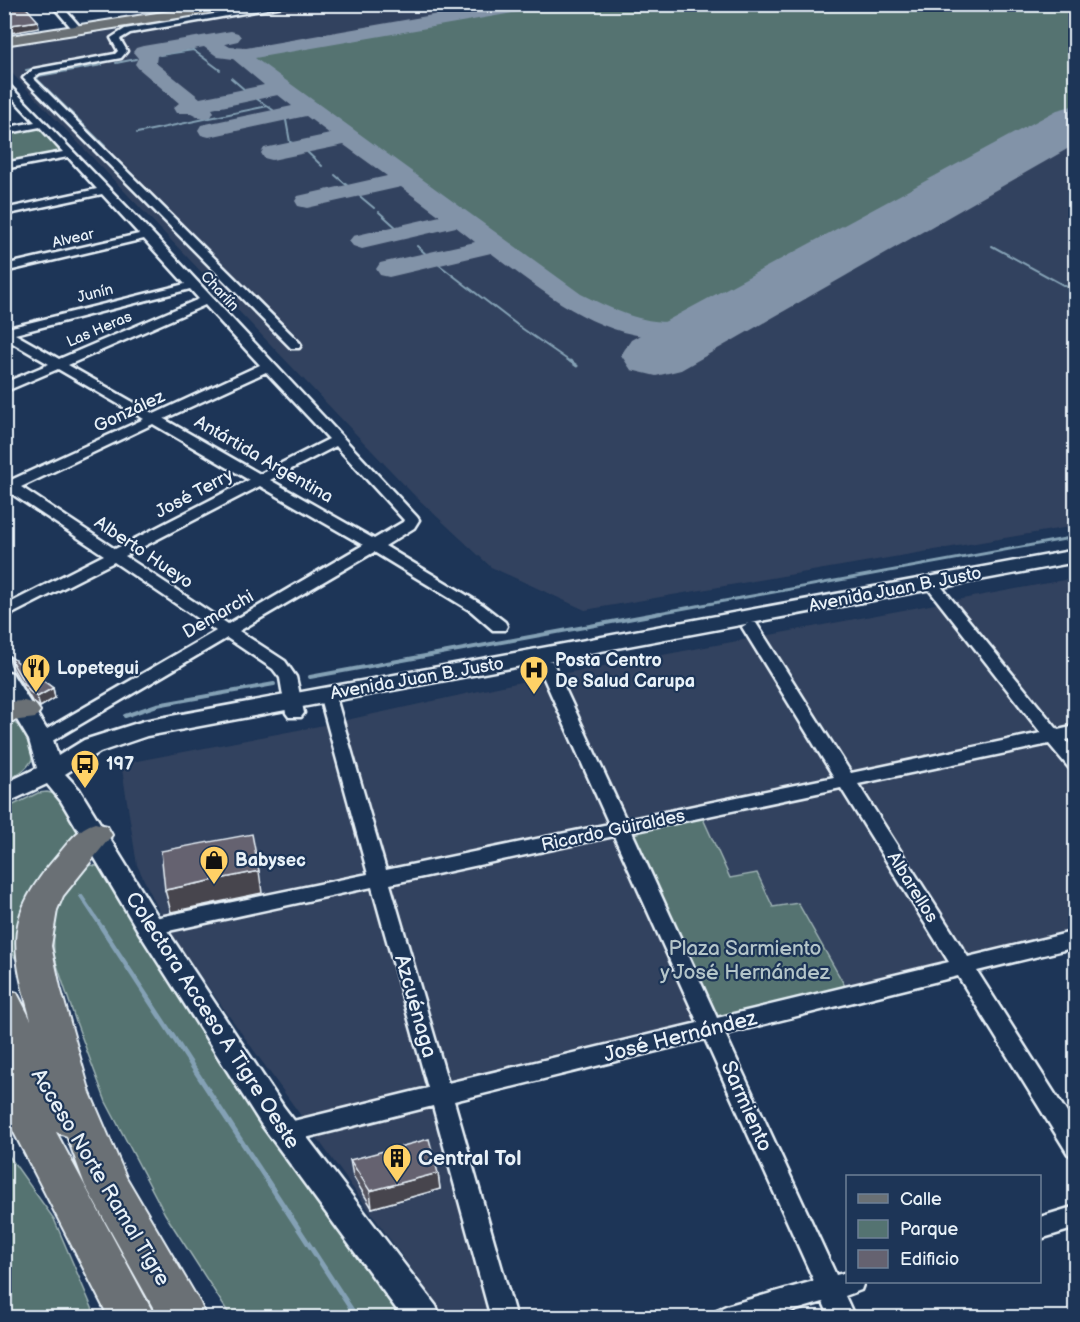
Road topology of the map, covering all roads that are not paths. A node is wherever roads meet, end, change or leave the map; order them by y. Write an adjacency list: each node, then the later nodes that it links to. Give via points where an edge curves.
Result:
1 (55, 4): 6 (street)
2 (219, 4): 5 (main road)
3 (242, 4): 6 (main road)
4 (292, 4): 21 (street, via 128,31 115,38 123,51 118,56 37,71 28,78)
5 (179, 8): 6 (main road)
6 (77, 29): 7 (main road)
7 (4, 39)
8 (4, 83): 9 (street, Charlín)
9 (10, 96): 10 (street, Charlín)
10 (42, 124): 11 (street); 12 (street, Charlín)
11 (4, 131)
12 (70, 154): 13 (street); 14 (street, Charlín)
13 (4, 166)
14 (105, 190): 15 (street); 16 (street, Charlín)
15 (4, 212)
16 (147, 236): 17 (street, Alvear); 18 (street, Charlín)
17 (4, 269)
18 (194, 285): 19 (street, Charlín); 20 (street, Junín)
19 (207, 300): 22 (street, Las Heras); 23 (street, Charlín)
20 (5, 333): 22 (street, Antártida Argentina)
21 (295, 345)
22 (60, 364): 24 (street, Las Heras); 25 (street, Antártida Argentina)
23 (268, 366): 25 (street, González); 26 (street, Charlín)
24 (4, 388)
25 (155, 419): 27 (street, Antártida Argentina); 28 (street, González)
26 (337, 440): 27 (street, José Terry); 29 (street, Charlín)
27 (261, 480): 30 (street, Antártida Argentina); 31 (street, José Terry)
28 (6, 485): 31 (street, Alberto Hueyo)
29 (412, 520): 30 (street, Demarchi)
30 (374, 545): 36 (street, Antártida Argentina, via 477,608); 38 (street, Demarchi)
31 (115, 556): 35 (street, José Terry); 38 (street, Alberto Hueyo)
32 (1076, 556): 34 (main road, Avenida Juan B. Justo)
33 (1076, 566): 34 (main road, Avenida Juan B. Justo)
34 (934, 588): 37 (main road, Avenida Juan B. Justo); 41 (main road, Avenida Juan B. Justo); 45 (street)
35 (4, 613)
36 (499, 626)
37 (750, 627): 39 (main road, Avenida Juan B. Justo); 49 (street, Albarellos)
38 (228, 631): 42 (street, Alberto Hueyo, via 286,672); 46 (street, Demarchi)
39 (546, 665): 41 (main road, Avenida Juan B. Justo); 51 (street, Sarmiento)
40 (4, 678): 43 (main road, Colectora Acceso A Tigre Oeste)
41 (329, 700): 42 (main road, Avenida Juan B. Justo); 53 (street, Azcuénaga)
42 (294, 707): 48 (main road, Avenida Juan B. Justo, via 138,743)
43 (14, 712): 46 (main road, Colectora Acceso A Tigre Oeste)
44 (1076, 732): 45 (street, Ricardo Güiraldes)
45 (1053, 736): 47 (street); 49 (street, Ricardo Güiraldes)
46 (41, 740): 48 (main road, Colectora Acceso A Tigre Oeste)
47 (1076, 765)
48 (50, 772): 50 (main road, Avenida Juan B. Justo); 52 (main road, Colectora Acceso A Tigre Oeste)
49 (846, 780): 51 (street, Ricardo Güiraldes); 56 (street, Albarellos)
50 (4, 795)
51 (619, 828): 53 (street, Ricardo Güiraldes); 58 (street, Sarmiento)
52 (95, 835): 54 (main road, Colectora Acceso A Tigre Oeste); 64 (highway, via 49,889 39,910 33,946 70,1093)
53 (379, 879): 54 (street, Ricardo Güiraldes); 60 (street, Azcuénaga)
54 (150, 927): 62 (main road, Colectora Acceso A Tigre Oeste)
55 (1076, 939): 56 (street, José Hernández)
56 (963, 967): 58 (street, José Hernández); 63 (street, Albarellos)
57 (4, 1004): 64 (highway, Acceso Norte Ramal Tigre, via 26,1050)
58 (712, 1029): 60 (street, José Hernández); 70 (street, Sarmiento)
59 (4, 1072): 65 (highway, Acceso Norte Ramal Tigre)
60 (441, 1094): 62 (street, José Hernández); 76 (street, Azcuénaga)
61 (4, 1119): 65 (highway)
62 (285, 1133): 75 (main road, Colectora Acceso A Tigre Oeste)
63 (1076, 1147)
64 (110, 1190): 69 (highway, Acceso Norte Ramal Tigre)
65 (67, 1193): 68 (highway, Acceso Norte Ramal Tigre)
66 (1076, 1217): 67 (street)
67 (1041, 1228)
68 (100, 1258): 71 (highway); 72 (highway, Acceso Norte Ramal Tigre)
69 (158, 1274): 73 (highway, Acceso Norte Ramal Tigre); 74 (highway)
70 (841, 1285): 77 (street); 78 (street, Sarmiento)
71 (118, 1317)
72 (134, 1317)
73 (184, 1317)
74 (192, 1317)
75 (423, 1317)
76 (504, 1317)
77 (726, 1317)
78 (843, 1317)

